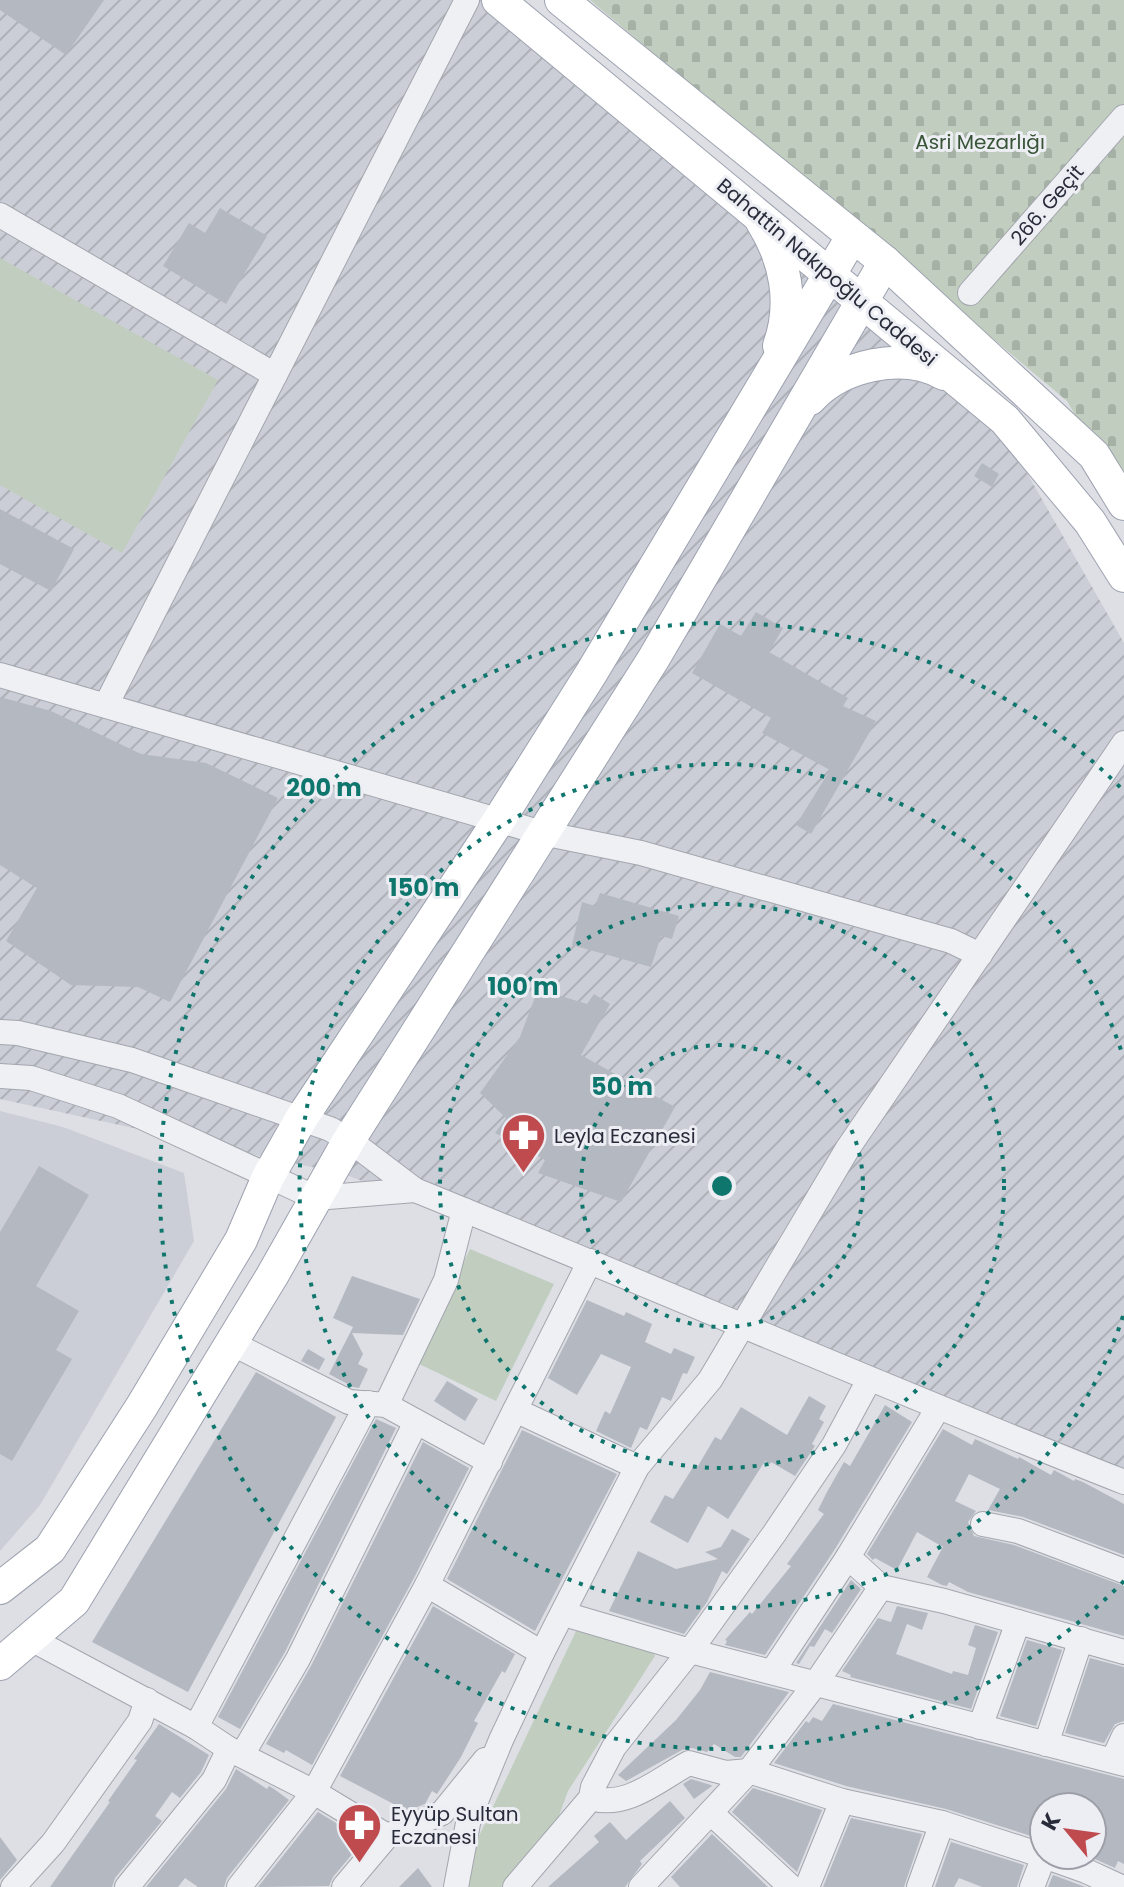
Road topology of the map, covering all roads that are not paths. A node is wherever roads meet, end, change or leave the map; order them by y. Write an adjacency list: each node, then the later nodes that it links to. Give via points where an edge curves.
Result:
1 (467, 0): 12 (street)
2 (498, 0): 5 (main road, Bahattin Nakıpoğlu Caddesi)
3 (561, 0): 7 (main road, Bahattin Nakıpoğlu Caddesi)
4 (1124, 117): 10 (street, 266. Geçit)
5 (756, 213): 9 (main road, Bahattin Nakıpoğlu Caddesi); 14 (main road, via 773,239 787,299 784,330)
6 (0, 215): 12 (street)
7 (852, 237): 8 (main road, Bahattin Nakıpoğlu Caddesi); 9 (main road)
8 (885, 262): 11 (main road); 16 (main road, Bahattin Nakıpoğlu Caddesi, via 1094,455)
9 (831, 275): 11 (main road, Bahattin Nakıpoğlu Caddesi); 14 (main road)
10 (970, 293)
11 (862, 300): 13 (main road, Bahattin Nakıpoğlu Caddesi); 15 (main road)
12 (275, 375): 19 (street)
13 (962, 384): 15 (main road, via 914,364 865,367 819,390); 17 (main road, Bahattin Nakıpoğlu Caddesi, via 1005,420 1090,522)
14 (756, 396): 21 (main road)
15 (795, 416): 22 (main road, via 654,658)
16 (1124, 504)
17 (1124, 576)
18 (0, 675): 19 (street)
19 (106, 705): 21 (street)
20 (1124, 743): 23 (street)
21 (499, 820): 22 (street); 26 (main road)
22 (542, 833): 23 (street, via 641,853 951,941); 27 (main road)
23 (980, 955): 33 (street, via 848,1148)
24 (0, 1032): 26 (street, via 132,1060)
25 (0, 1076): 28 (street, via 31,1078 118,1106)
26 (301, 1119): 27 (street); 28 (main road)
27 (349, 1140): 29 (street); 30 (main road)
28 (268, 1177): 30 (street); 48 (main road, via 241,1240 50,1549)
29 (415, 1190): 30 (street); 31 (street)
30 (316, 1198): 34 (main road)
31 (464, 1210): 32 (street); 36 (street, via 446,1280)
32 (590, 1261): 33 (street); 38 (street)
33 (744, 1326): 35 (street); 41 (street, via 710,1380)
34 (231, 1343): 36 (street, via 349,1402); 51 (main road, via 74,1601)
35 (869, 1380): 37 (street); 53 (street, via 834,1445)
36 (377, 1404): 39 (street); 60 (street)
37 (938, 1408): 42 (street); 44 (street)
38 (515, 1410): 40 (street); 41 (street)
39 (416, 1422): 40 (street); 65 (street, via 305,1647)
40 (490, 1462): 46 (street)
41 (637, 1467): 49 (street)
42 (1124, 1482)
43 (983, 1524): 45 (street, via 1018,1531)
44 (848, 1557): 47 (street); 57 (street)
45 (1124, 1571)
46 (427, 1585): 55 (street); 68 (street)
47 (881, 1587): 50 (street); 58 (street)
48 (0, 1588)
49 (564, 1614): 53 (street); 55 (street)
50 (1018, 1622): 52 (street); 61 (street)
51 (31, 1639): 56 (main road); 59 (street)
52 (1081, 1639): 54 (street); 64 (street)
53 (690, 1651): 57 (street); 69 (street, via 614,1747)
54 (1124, 1652)
55 (542, 1653): 63 (street)
56 (0, 1664)
57 (772, 1672): 58 (street)
58 (816, 1683): 61 (street); 67 (street)
59 (147, 1700): 60 (street); 77 (street, via 140,1721 53,1843)
60 (196, 1727): 65 (street)
61 (980, 1727): 64 (street)
62 (1124, 1736): 66 (street)
63 (501, 1740): 73 (street, via 442,1813); 81 (street, via 469,1818)
64 (1046, 1744): 66 (street)
65 (236, 1752): 68 (street); 78 (street)
66 (1118, 1762)
67 (749, 1771): 69 (street, via 726,1773 689,1763 630,1797 608,1803); 70 (street); 71 (street)
68 (314, 1792): 73 (street); 79 (street)
69 (591, 1798): 82 (street)
70 (842, 1801): 72 (street); 84 (street)
71 (711, 1813): 76 (street); 83 (street)
72 (942, 1823): 74 (street); 85 (street)
73 (387, 1836): 80 (street)
74 (1028, 1851)
75 (1086, 1871): 86 (street)
76 (657, 1881)
77 (13, 1887)
78 (127, 1887)
79 (239, 1887)
80 (344, 1887)
81 (456, 1887)
82 (515, 1887)
83 (791, 1887)
84 (807, 1887)
85 (919, 1887)
86 (1121, 1887)

